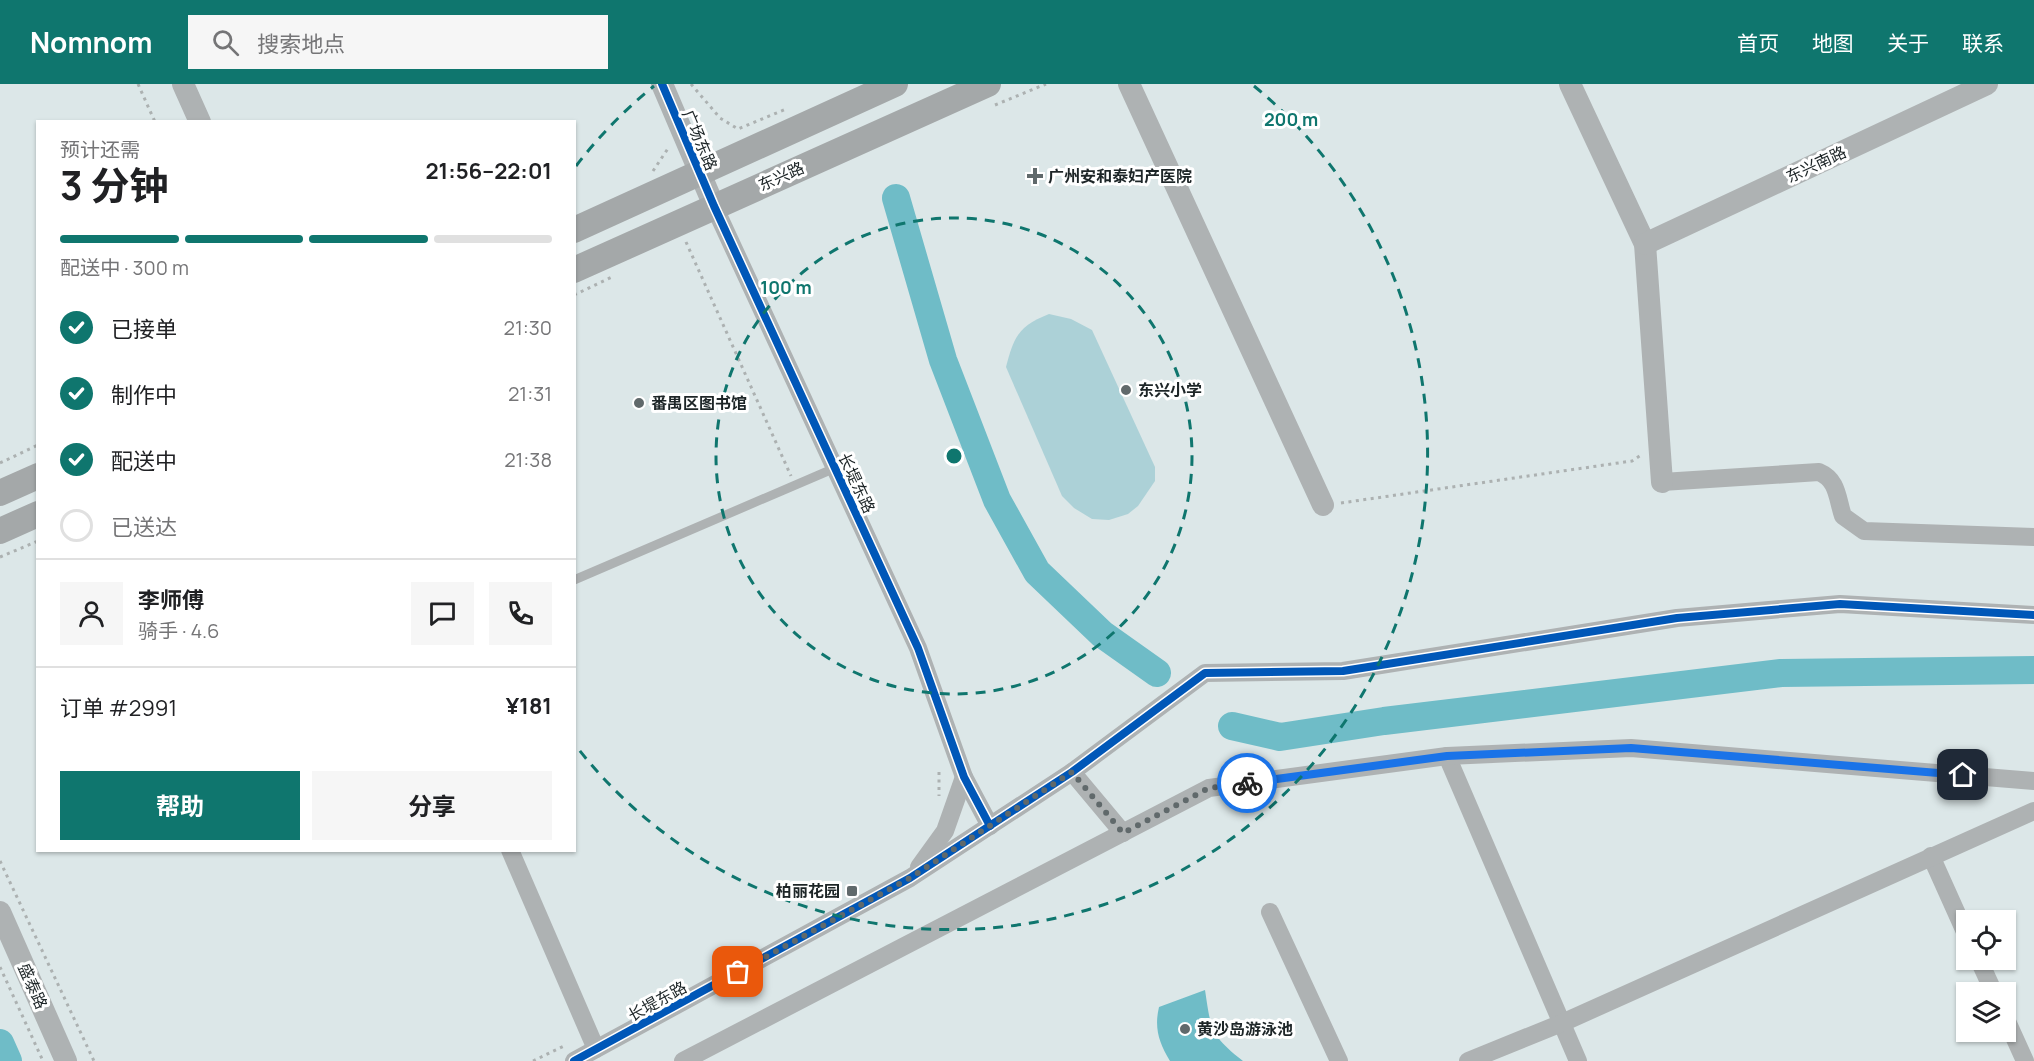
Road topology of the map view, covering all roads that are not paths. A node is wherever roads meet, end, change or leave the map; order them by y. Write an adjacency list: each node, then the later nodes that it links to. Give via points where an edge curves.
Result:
1 (183, 84): 8 (street)
2 (662, 84): 9 (street, 广场东路)
3 (895, 84): 9 (main road)
4 (988, 84): 10 (main road, 东兴路)
5 (1129, 84): 18 (street)
6 (1570, 84): 12 (street)
7 (1987, 84): 12 (street, 东兴南路)
8 (199, 120)
9 (700, 172): 10 (street, 广场东路); 11 (main road)
10 (714, 206): 13 (main road, 东兴路); 14 (street, 长堤东路)
11 (576, 229)
12 (1645, 244): 16 (street)
13 (576, 269)
14 (835, 468): 22 (lane); 26 (street, 长堤东路, via 918,648)
15 (36, 477): 17 (main road)
16 (1662, 482): 21 (street, via 1819,472 1836,487 1843,516 1864,531)
17 (0, 493)
18 (1330, 504)
19 (36, 515): 20 (main road)
20 (0, 531)
21 (2034, 537)
22 (576, 579)
23 (2034, 615): 25 (street, via 1840,604 1677,618 1343,670 1204,673)
24 (1447, 756): 27 (street, via 1631,748); 30 (street, via 1209,788); 37 (street)
25 (1072, 772): 29 (street); 30 (street)
26 (964, 777): 29 (street); 33 (street, 长堤东路, via 945,831)
27 (2034, 781)
28 (2034, 811): 32 (street)
29 (990, 826): 33 (street)
30 (1123, 833): 42 (street)
31 (511, 852): 39 (street)
32 (1931, 856): 36 (street); 37 (street)
33 (910, 878): 39 (street, 长堤东路)
34 (0, 912): 40 (street, 盛泰路)
35 (1270, 912): 43 (street)
36 (1956, 912)
37 (1562, 1023): 44 (street); 45 (street)
38 (2016, 1041): 46 (street)
39 (593, 1042): 41 (street, 长堤东路)
40 (66, 1061)
41 (574, 1061)
42 (683, 1061)
43 (1339, 1061)
44 (1468, 1061)
45 (1578, 1061)
46 (2025, 1061)

